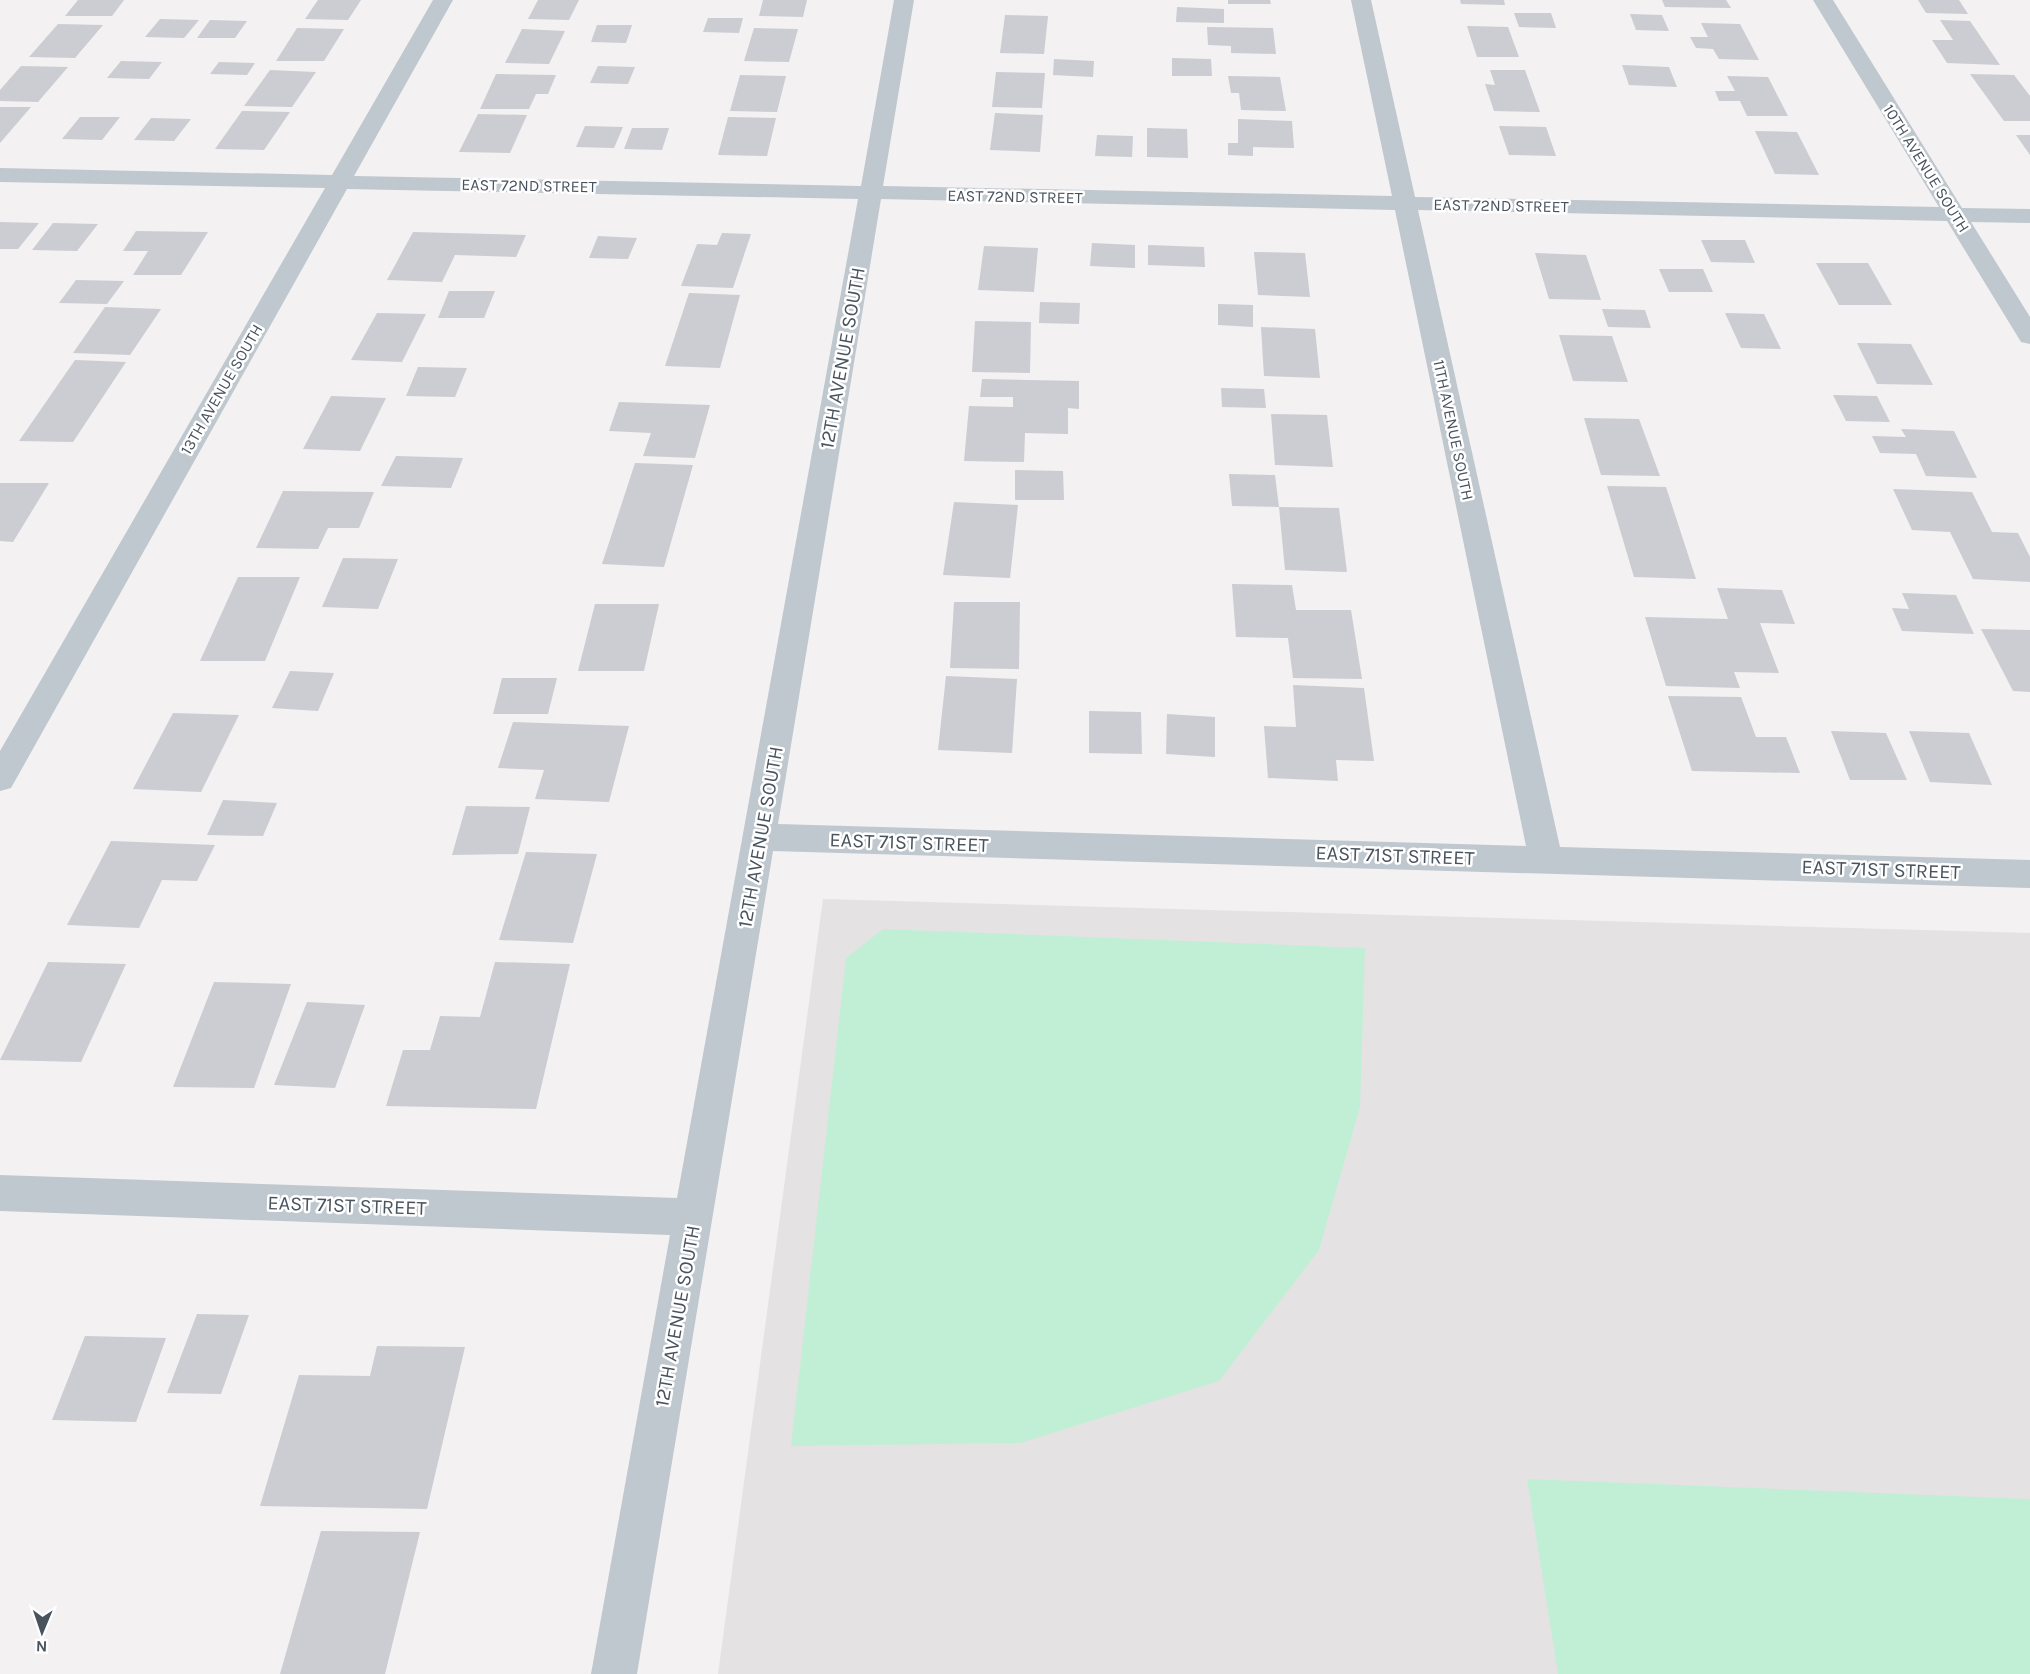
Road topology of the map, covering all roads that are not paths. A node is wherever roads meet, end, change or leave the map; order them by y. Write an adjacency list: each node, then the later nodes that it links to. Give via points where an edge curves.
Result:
1 (443, 0): 6 (street, 13TH AVENUE SOUTH)
2 (904, 0): 7 (street, 12TH AVENUE SOUTH)
3 (1361, 0): 8 (street, 11TH AVENUE SOUTH)
4 (1823, 0): 9 (street, 10TH AVENUE SOUTH)
5 (0, 175): 6 (street, EAST 72ND STREET)
6 (339, 181): 7 (street, EAST 72ND STREET); 12 (street, 13TH AVENUE SOUTH)
7 (870, 193): 8 (street, EAST 72ND STREET); 13 (street, 12TH AVENUE SOUTH)
8 (1405, 203): 9 (street, EAST 72ND STREET); 14 (street, 11TH AVENUE SOUTH)
9 (1955, 215): 10 (street, EAST 72ND STREET); 11 (street, 10TH AVENUE SOUTH)
10 (2030, 216)
11 (2030, 337)
12 (0, 779)
13 (760, 837): 14 (street, EAST 71ST STREET); 17 (street, 12TH AVENUE SOUTH)
14 (1546, 860): 15 (street, EAST 71ST STREET)
15 (2030, 874)
16 (0, 1193): 17 (street, EAST 71ST STREET)
17 (694, 1216): 18 (street, 12TH AVENUE SOUTH)
18 (614, 1674)

